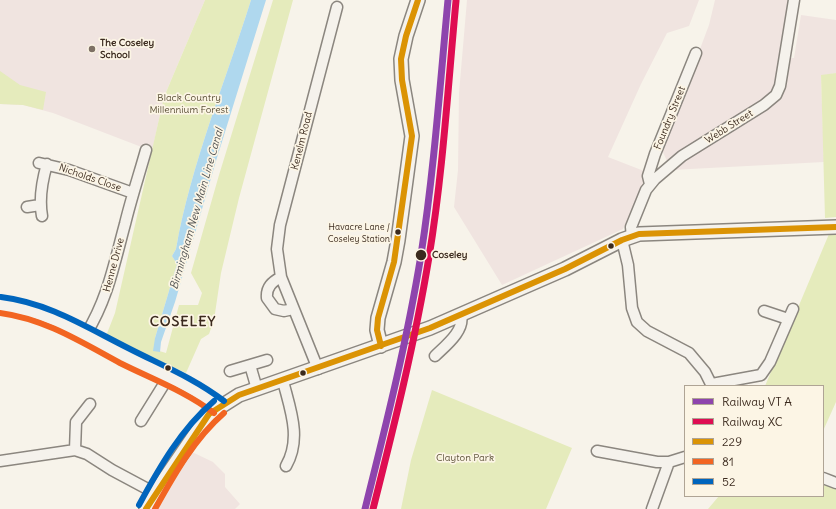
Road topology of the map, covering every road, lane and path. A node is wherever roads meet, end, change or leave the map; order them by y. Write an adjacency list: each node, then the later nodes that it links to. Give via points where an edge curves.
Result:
1 (418, 0): 21 (main road, via 401,59 412,136 398,240 378,318 377,330)
2 (794, 0): 6 (street, Webb Street, via 780,86 776,95 682,156)
3 (337, 7): 13 (street, Kenelm Road, via 280,225 277,249)
4 (696, 53): 6 (street, Foundry Street, via 655,154 648,176)
5 (146, 150): 7 (street, Henne Drive)
6 (650, 184): 12 (street, Webb Street)
7 (133, 193): 8 (street, Nicholds Close, via 69,170 43,164); 20 (street, Henne Drive, via 106,295)
8 (40, 205): 9 (street); 10 (street, Nicholds Close)
9 (27, 207)
10 (42, 216)
11 (836, 227): 12 (main road, via 652,233)
12 (627, 238): 18 (main road, via 565,269); 29 (street, via 632,308 637,322 647,331 689,353)
13 (281, 277): 16 (street, Kenelm Road); 16 (street, via 268,288 267,298 275,309)
14 (0, 304): 20 (main road, via 48,315)
15 (793, 308): 19 (street)
16 (293, 309): 25 (street, Kenelm Road)
17 (764, 311): 19 (street)
18 (461, 315): 21 (main road); 22 (street, via 458,331)
19 (788, 319): 29 (street, via 770,362 761,374)
20 (86, 334): 27 (main road, via 124,356)
21 (381, 346): 25 (main road)
22 (435, 356)
23 (267, 360): 24 (street)
24 (250, 366): 26 (street); 30 (street)
25 (318, 369): 28 (main road)
26 (230, 371)
27 (169, 376): 31 (main road, via 188,384); 33 (street)
28 (283, 381): 30 (main road); 39 (street, via 295,428 290,459)
29 (712, 385)
30 (257, 389): 31 (main road, via 239,395)
31 (219, 407): 42 (main road, via 209,414 192,436)
32 (90, 408): 34 (street, via 76,422)
33 (141, 422)
34 (75, 450): 37 (street); 42 (street, via 87,454)
35 (604, 450): 38 (street, via 657,462)
36 (684, 457): 38 (street)
37 (0, 461)
38 (669, 462): 44 (street)
39 (286, 466)
40 (824, 478): 41 (street)
41 (836, 483)
42 (155, 493): 43 (main road)
43 (146, 509)
44 (652, 509)

